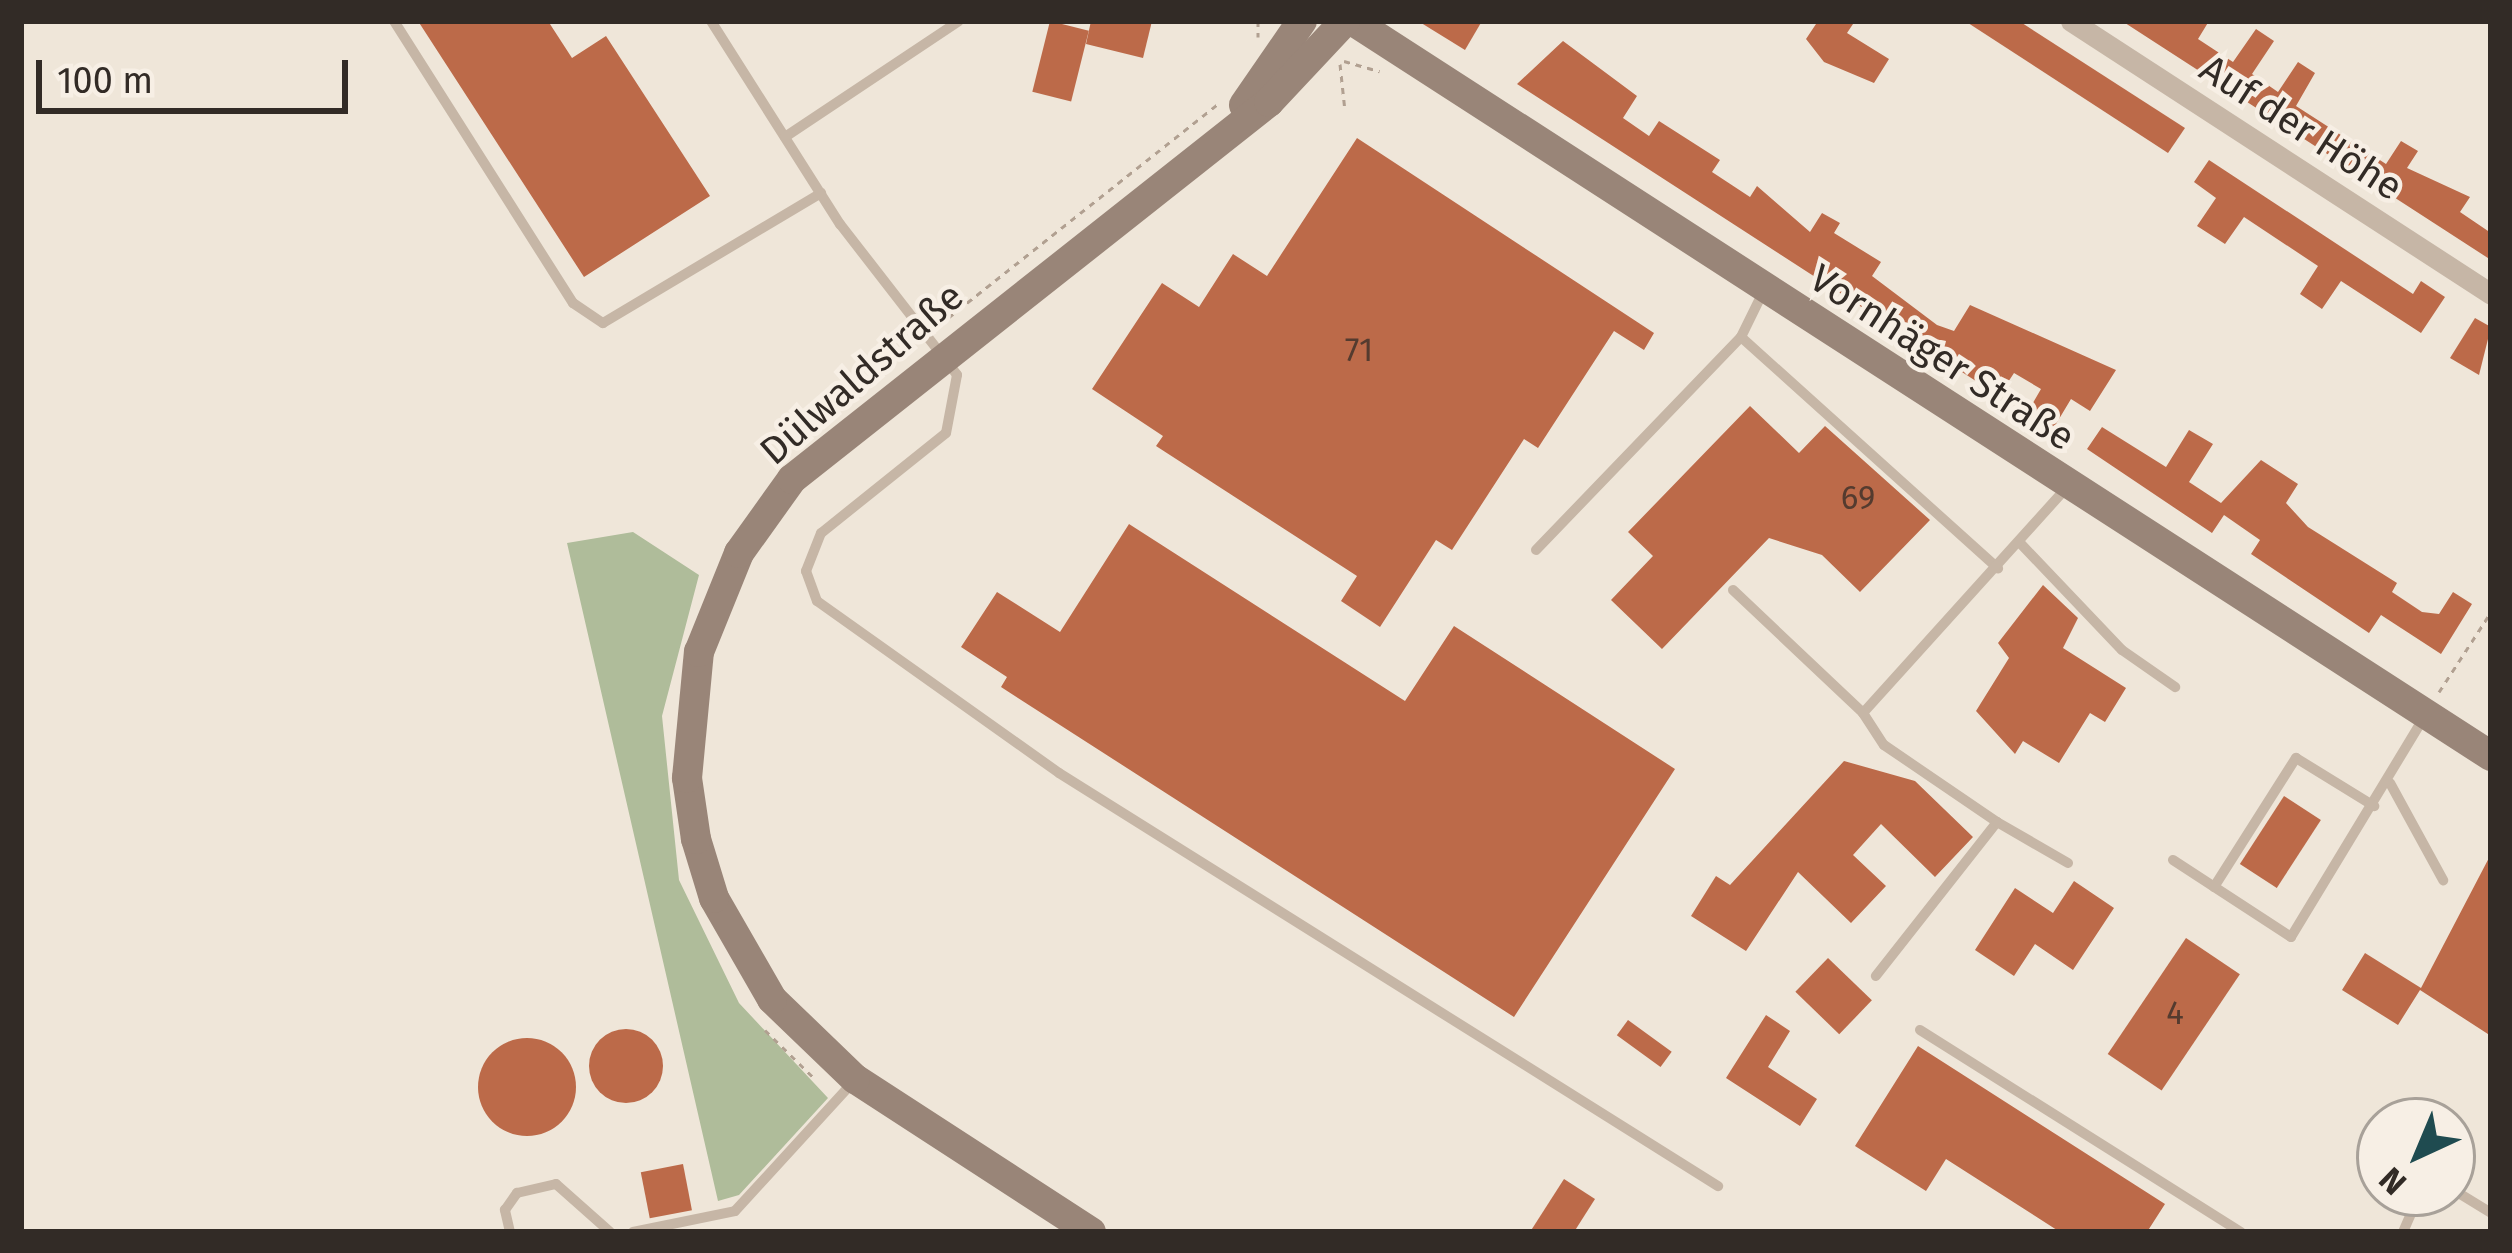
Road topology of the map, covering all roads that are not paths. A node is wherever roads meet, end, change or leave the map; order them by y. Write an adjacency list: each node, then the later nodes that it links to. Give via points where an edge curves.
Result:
1 (394, 21): 11 (lane, via 434,99 588,317 630,313)
2 (711, 21): 10 (lane)
3 (959, 21): 10 (lane)
4 (1274, 21): 8 (street)
5 (1302, 21): 8 (street, Dülwaldstraße)
6 (2071, 21): 13 (street, Auf der Höhe)
7 (1366, 25): 9 (street, Dülwaldstraße); 12 (street, Vornhäger Straße)
8 (1273, 66): 9 (street, Dülwaldstraße)
9 (1225, 129): 15 (street, Dülwaldstraße)
10 (785, 137): 11 (lane)
11 (821, 193): 15 (lane)
12 (1764, 290): 14 (lane); 16 (street, Vornhäger Straße)
13 (2491, 294)
14 (1741, 337): 18 (lane); 19 (lane)
15 (943, 352): 34 (street, Dülwaldstraße, via 832,441 763,515 717,597 688,712 687,778 714,898 772,999); 35 (lane, via 960,401 946,433 821,533 806,571 817,601 1059,773)
16 (2068, 486): 17 (lane); 23 (street, Vornhäger Straße)
17 (2021, 544): 19 (lane); 21 (lane, via 2122,650)
18 (1536, 550)
19 (1998, 568): 22 (lane)
20 (1733, 590): 22 (lane)
21 (2174, 687)
22 (1863, 713): 27 (lane, via 1884,745)
23 (2425, 714): 24 (street, Vornhäger Straße); 25 (lane)
24 (2491, 757)
25 (2390, 783): 26 (lane); 30 (lane)
26 (2374, 806): 31 (lane, via 2296,758); 31 (lane, via 2291,937)
27 (1997, 822): 29 (lane); 32 (lane)
28 (2173, 860): 31 (lane)
29 (2068, 863)
30 (2443, 880)
31 (2213, 887)
32 (1876, 976)
33 (1920, 1030): 41 (lane)
34 (855, 1079): 36 (lane, via 735,1211); 40 (street, Dülwaldstraße)
35 (1718, 1186)
36 (684, 1227): 39 (lane)
37 (510, 1232): 38 (lane, via 505,1210 517,1192 556,1184)
38 (610, 1232)
39 (633, 1232)
40 (1091, 1232)
41 (2241, 1232)

